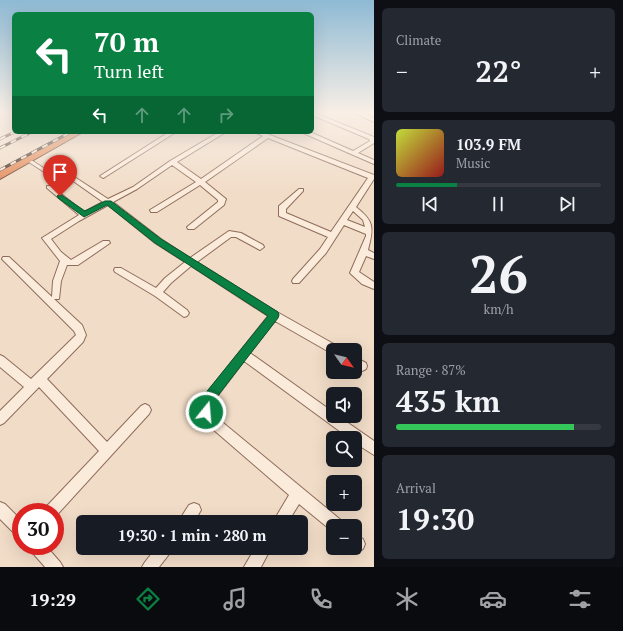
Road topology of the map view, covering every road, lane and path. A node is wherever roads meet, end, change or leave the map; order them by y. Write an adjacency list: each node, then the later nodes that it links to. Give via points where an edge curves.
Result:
1 (56, 138): 13 (highway)
2 (66, 138): 10 (highway)
3 (163, 138): 15 (street)
4 (212, 138): 11 (street)
5 (262, 138): 19 (street)
6 (273, 138): 16 (street)
7 (319, 138): 9 (street)
8 (372, 138): 9 (street, via 372,142)
9 (354, 153): 12 (street)
10 (27, 160): 14 (highway); 18 (lane)
11 (172, 162): 19 (street); 22 (street, via 135,188)
12 (374, 162)
13 (0, 168)
14 (0, 175)
15 (102, 176)
16 (373, 176): 23 (street)
17 (71, 177): 22 (street)
18 (56, 178)
19 (199, 182): 24 (street); 27 (street, via 222,202)
20 (49, 188): 25 (street)
21 (301, 190): 29 (street, via 282,208 282,214)
22 (108, 202): 25 (street); 36 (street, via 158,241)
23 (352, 207): 26 (street); 28 (street, via 367,219)
24 (154, 210)
25 (84, 214): 35 (street, via 46,238)
26 (342, 221): 28 (street); 29 (street)
27 (191, 227)
28 (369, 232): 32 (street, via 370,236)
29 (333, 236): 38 (street)
30 (106, 243): 35 (street, via 75,263)
31 (260, 247): 36 (street, via 238,235 229,234)
32 (363, 251): 33 (street); 39 (street, via 354,273)
33 (374, 256)
34 (6, 259): 47 (street, via 81,332 79,339)
35 (64, 260): 41 (street, via 57,281)
36 (191, 262): 40 (street, via 159,289); 43 (street)
37 (118, 270): 40 (street)
38 (296, 281)
39 (374, 286)
40 (158, 293): 42 (street)
41 (56, 296)
42 (184, 313)
43 (274, 315): 44 (street); 45 (street)
44 (326, 345)
45 (243, 354): 50 (street); 52 (street, via 212,394 206,404 206,412 212,421)
46 (0, 360): 47 (street)
47 (36, 383): 49 (street); 51 (street)
48 (145, 410): 51 (street)
49 (0, 419)
50 (374, 449)
51 (107, 451): 53 (street)
52 (298, 494): 57 (street); 58 (street)
53 (59, 503)
54 (0, 509): 59 (street)
55 (194, 510): 56 (street)
56 (190, 515)
57 (284, 515)
58 (328, 519)
59 (12, 521)
60 (44, 555): 63 (street)
61 (159, 555): 64 (street)
62 (260, 555): 65 (street)
63 (55, 567)
64 (150, 567)
65 (252, 567)

